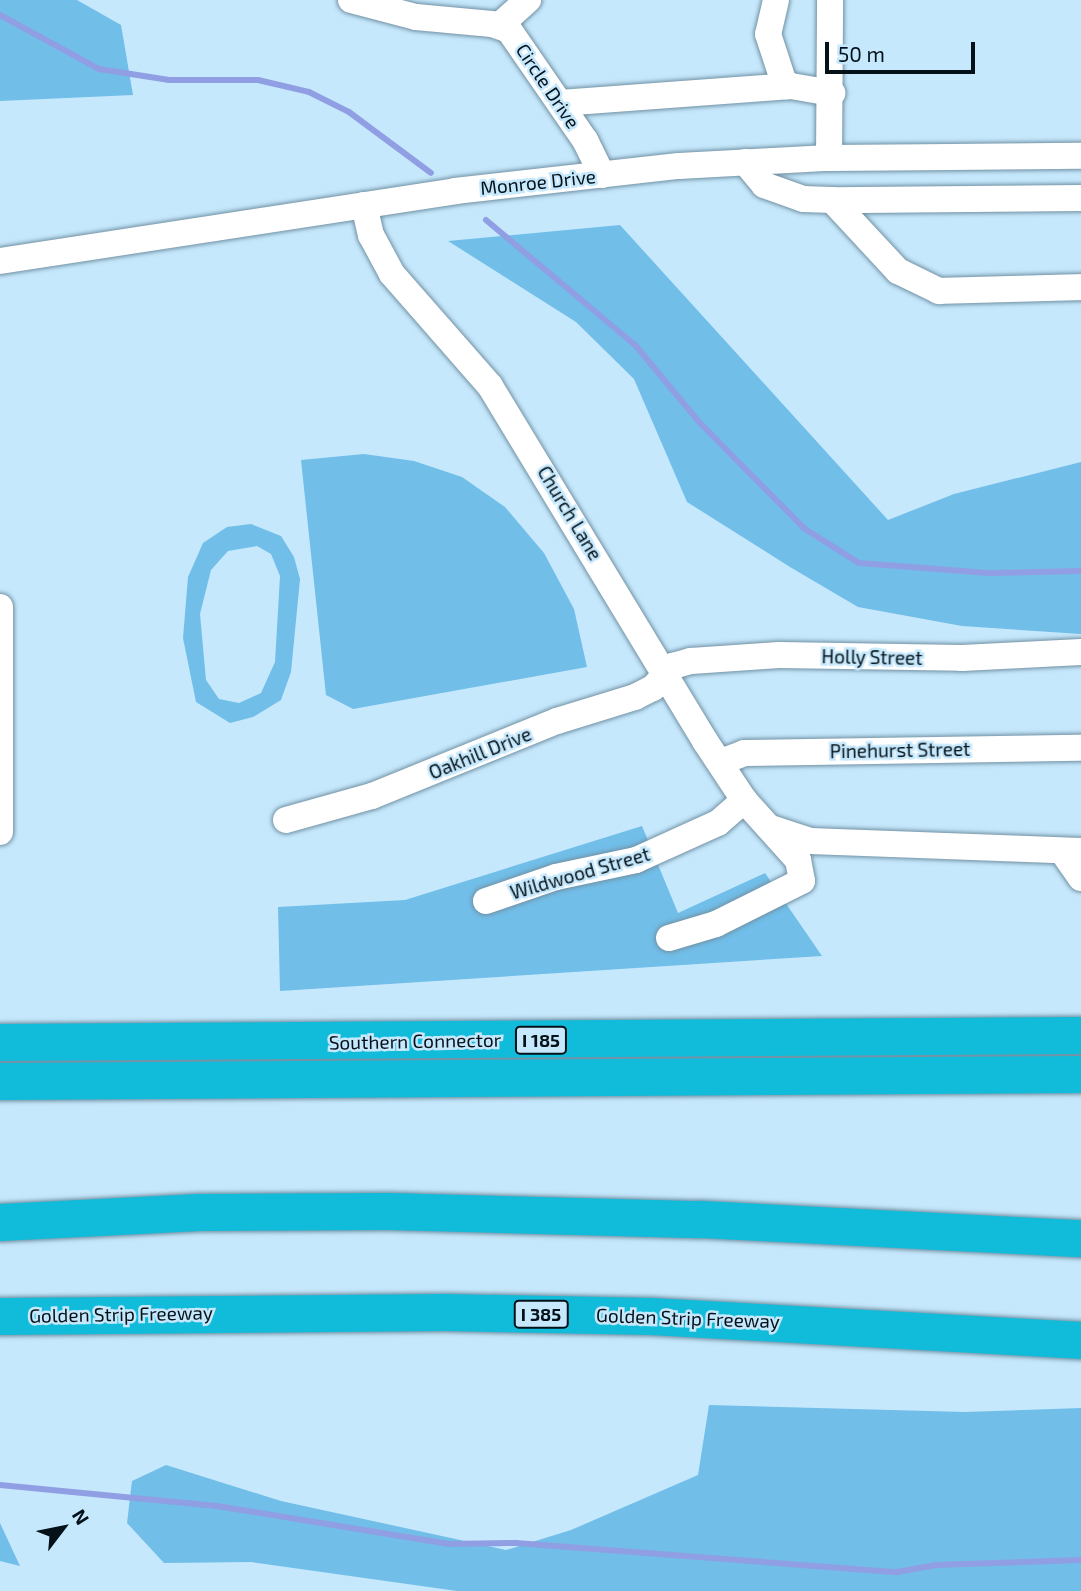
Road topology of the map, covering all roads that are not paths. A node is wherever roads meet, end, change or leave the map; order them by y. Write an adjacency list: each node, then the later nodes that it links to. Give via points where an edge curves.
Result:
1 (351, 0): 5 (street, Circle Drive, via 416,17)
2 (528, 0): 5 (street)
3 (776, 0): 6 (street, via 768,34)
4 (830, 0): 7 (street)
5 (501, 15): 8 (street, Circle Drive)
6 (785, 86): 7 (street); 8 (street)
7 (831, 93): 11 (street)
8 (560, 103): 13 (street, Circle Drive)
9 (1081, 156): 10 (street, Monroe Drive)
10 (952, 157): 11 (street, Monroe Drive); 14 (street)
11 (829, 158): 12 (street, Monroe Drive)
12 (746, 162): 13 (street, Monroe Drive); 16 (street, via 764,185 803,199)
13 (601, 175): 17 (street, Monroe Drive)
14 (954, 196): 15 (street); 16 (street)
15 (1081, 198)
16 (832, 200): 19 (street, via 898,271 939,291)
17 (364, 205): 18 (street, Monroe Drive); 22 (street, Church Lane, via 371,235 392,274 490,386)
18 (0, 261)
19 (1081, 287)
20 (0, 607): 28 (street)
21 (1081, 652): 22 (street, Holly Street, via 962,658 779,655 691,661)
22 (665, 671): 24 (street, Church Lane); 26 (street, Oakhill Drive, via 653,688 635,697 557,721 372,796)
23 (1081, 748): 24 (street, Pinehurst Street, via 757,753)
24 (721, 762): 25 (street, Church Lane)
25 (744, 800): 27 (street, Church Lane); 31 (street, Wildwood Street, via 718,823 636,860 556,877)
26 (286, 820)
27 (771, 828): 29 (street, via 810,841); 32 (street, Church Lane, via 797,860 802,881 716,923)
28 (0, 832)
29 (1072, 851): 30 (street)
30 (1081, 878)
31 (486, 901)
32 (669, 938)
33 (1081, 1035): 34 (highway, Southern Connector / I 185)
34 (0, 1042)
35 (1081, 1074): 36 (highway, Southern Connector / I 185)
36 (0, 1081)
37 (0, 1222): 38 (highway, via 199,1212 388,1211 700,1219)
38 (1081, 1238)
39 (0, 1316): 40 (highway, Golden Strip Freeway / I 385, via 445,1312 638,1316)
40 (1081, 1340)

